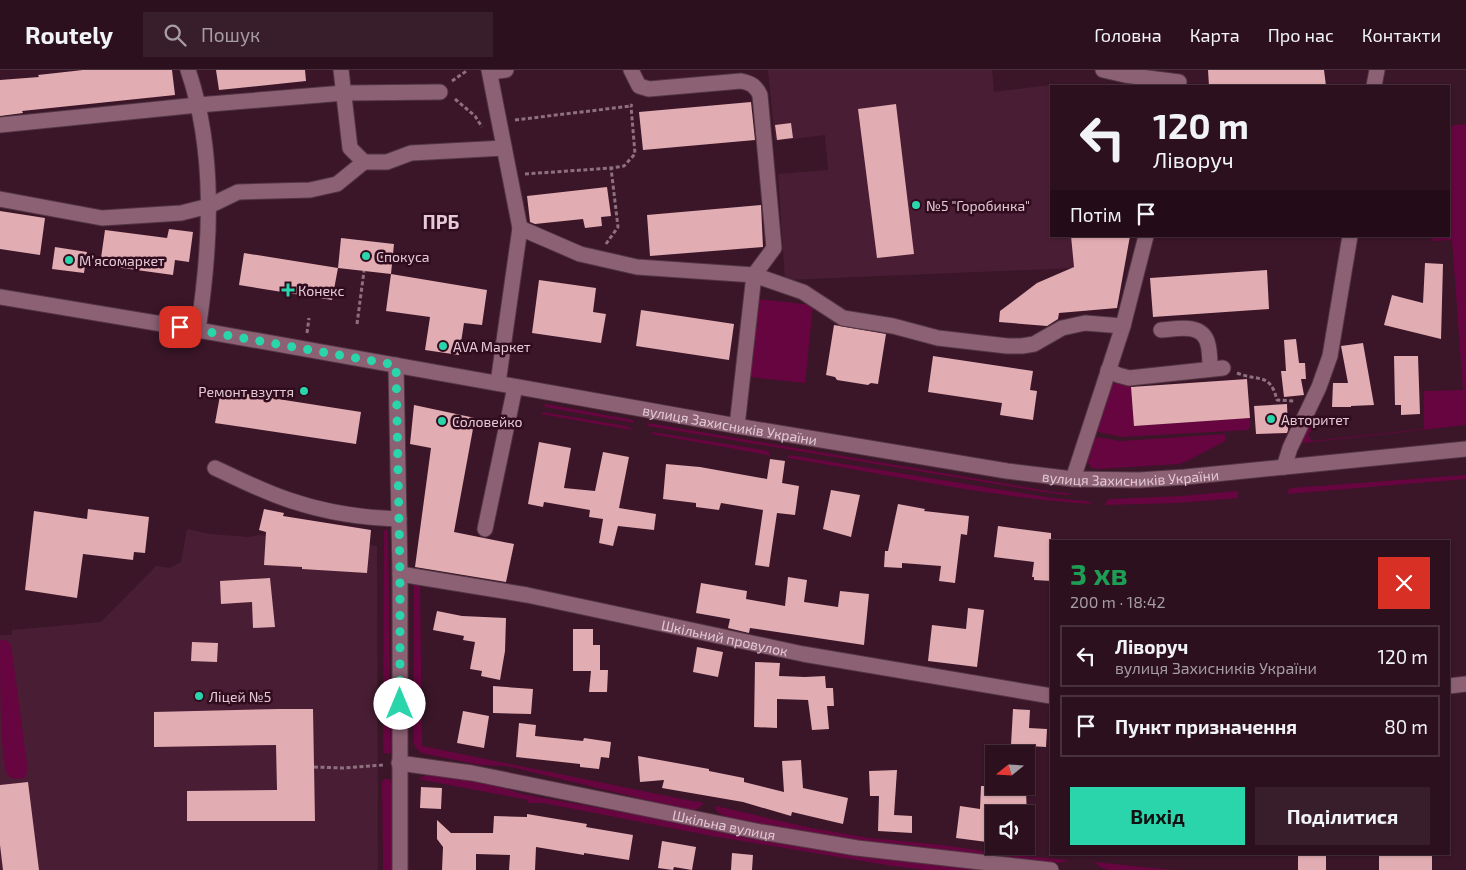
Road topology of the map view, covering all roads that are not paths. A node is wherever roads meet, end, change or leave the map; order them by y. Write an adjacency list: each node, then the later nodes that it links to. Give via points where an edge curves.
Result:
1 (188, 70): 12 (street)
2 (341, 70): 11 (street)
3 (506, 70): 7 (street)
4 (631, 70): 21 (street, via 639,86 649,89 741,81 756,88 762,106 774,248)
5 (1103, 70): 8 (street, via 1125,76)
6 (1377, 70): 9 (street)
7 (490, 71): 14 (street)
8 (1180, 80)
9 (1374, 85)
10 (440, 92): 11 (street)
11 (344, 93): 12 (street); 15 (street, via 350,148)
12 (198, 105): 13 (street); 17 (street)
13 (0, 125)
14 (501, 149): 15 (street, via 411,153 387,162); 18 (street, via 510,175)
15 (364, 162): 17 (street, via 337,184 310,190 238,192)
16 (0, 199): 17 (street, via 102,218 181,213)
17 (209, 206): 24 (street)
18 (520, 228): 21 (street, via 580,254 637,268); 28 (street)
19 (1146, 237): 23 (street)
20 (1350, 237): 32 (street, via 1330,356)
21 (754, 275): 23 (street, via 804,292 844,318 938,338 1022,346 1034,344 1062,328 1085,324); 30 (street)
22 (0, 297): 24 (street, вулиця Захисників України)
23 (1123, 326): 27 (street)
24 (198, 330): 26 (street, вулиця Захисників України)
25 (1161, 330): 27 (street, via 1192,328 1203,334 1217,368 1129,378)
26 (396, 365): 28 (street, вулиця Захисників України); 35 (street)
27 (1108, 370): 34 (street)
28 (498, 383): 29 (street, вулиця Захисників України)
29 (515, 387): 30 (street, вулиця Захисників України); 36 (street)
30 (737, 426): 34 (street, вулиця Захисників України)
31 (1466, 449): 32 (street, вулиця Захисників України)
32 (1284, 466): 34 (street, вулиця Захисників України, via 1148,479)
33 (215, 468): 35 (street, via 289,500 332,511)
34 (1073, 479)
35 (399, 519): 37 (street)
36 (485, 529)
37 (400, 574): 40 (street, Шкільний провулок, via 527,595 803,654); 41 (street)
38 (1466, 684): 39 (street)
39 (1450, 686)
40 (1050, 696)
41 (400, 763): 42 (street); 43 (street, Шкільна вулиця, via 472,773 838,845)
42 (400, 870)
43 (1051, 870)

